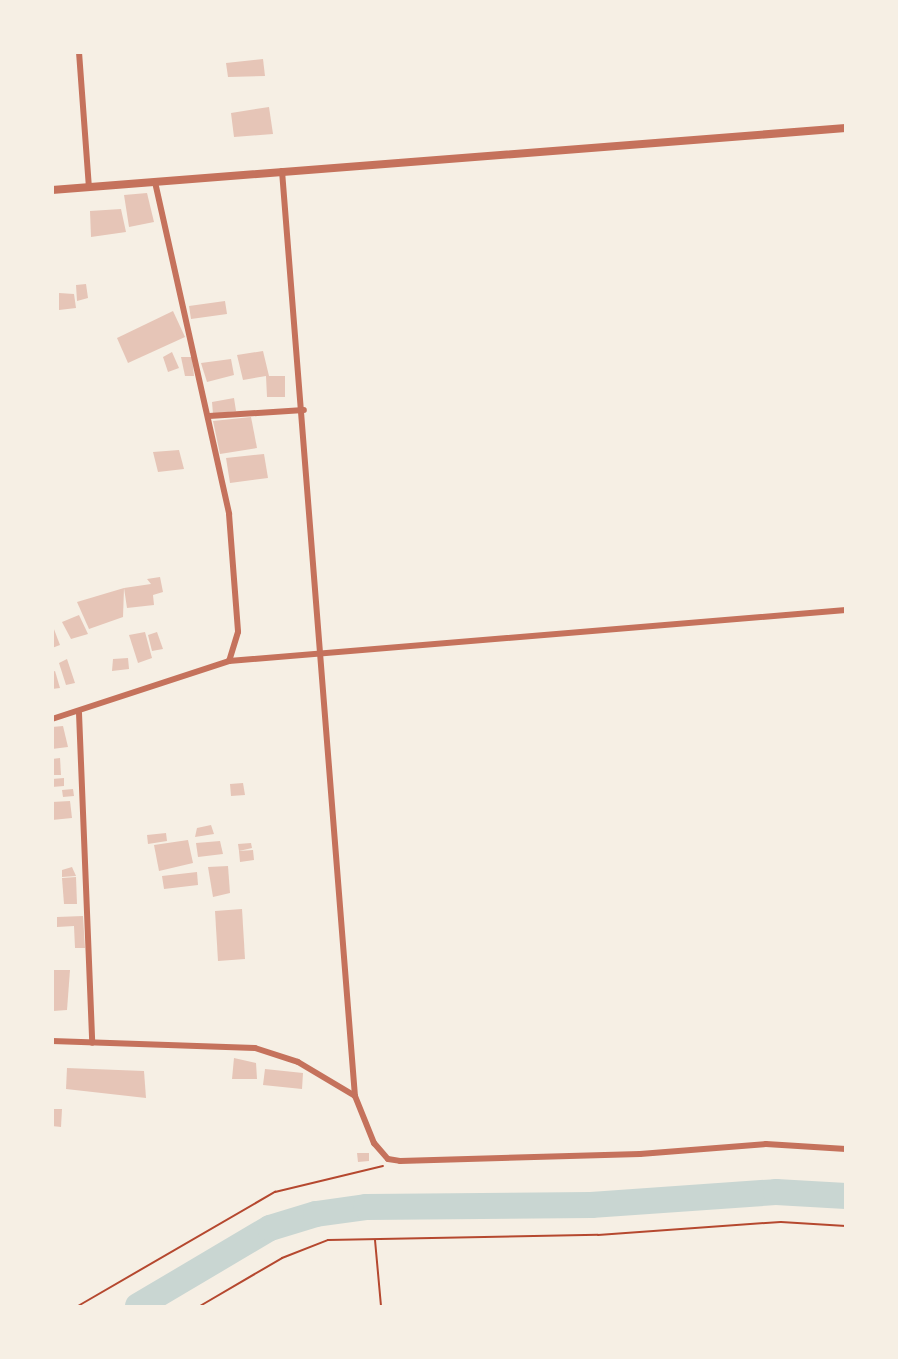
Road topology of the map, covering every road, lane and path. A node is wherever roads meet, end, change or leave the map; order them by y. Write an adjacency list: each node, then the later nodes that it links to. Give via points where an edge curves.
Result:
1 (79, 52): 5 (street)
2 (846, 128): 3 (street)
3 (282, 171): 4 (street); 7 (street)
4 (155, 182): 5 (street); 8 (street)
5 (89, 188): 6 (street)
6 (52, 190)
7 (304, 410): 8 (street); 10 (street)
8 (209, 416): 11 (street, via 238,597 238,632)
9 (846, 610): 10 (street)
10 (321, 654): 11 (street); 16 (street)
11 (229, 661): 12 (street)
12 (79, 713): 13 (street); 15 (street)
13 (52, 719)
14 (52, 1041): 15 (street)
15 (92, 1043): 16 (street, via 255,1048 298,1062)
16 (355, 1096): 18 (street, via 364,1123)
17 (846, 1149): 18 (street, via 766,1144 640,1154)
18 (388, 1159): 21 (path, via 381,1170 275,1192)
19 (846, 1226): 20 (path, via 781,1222 598,1235)
20 (375, 1240): 22 (path, via 327,1240 302,1248); 23 (path)
21 (78, 1306)
22 (200, 1306)
23 (381, 1306)

